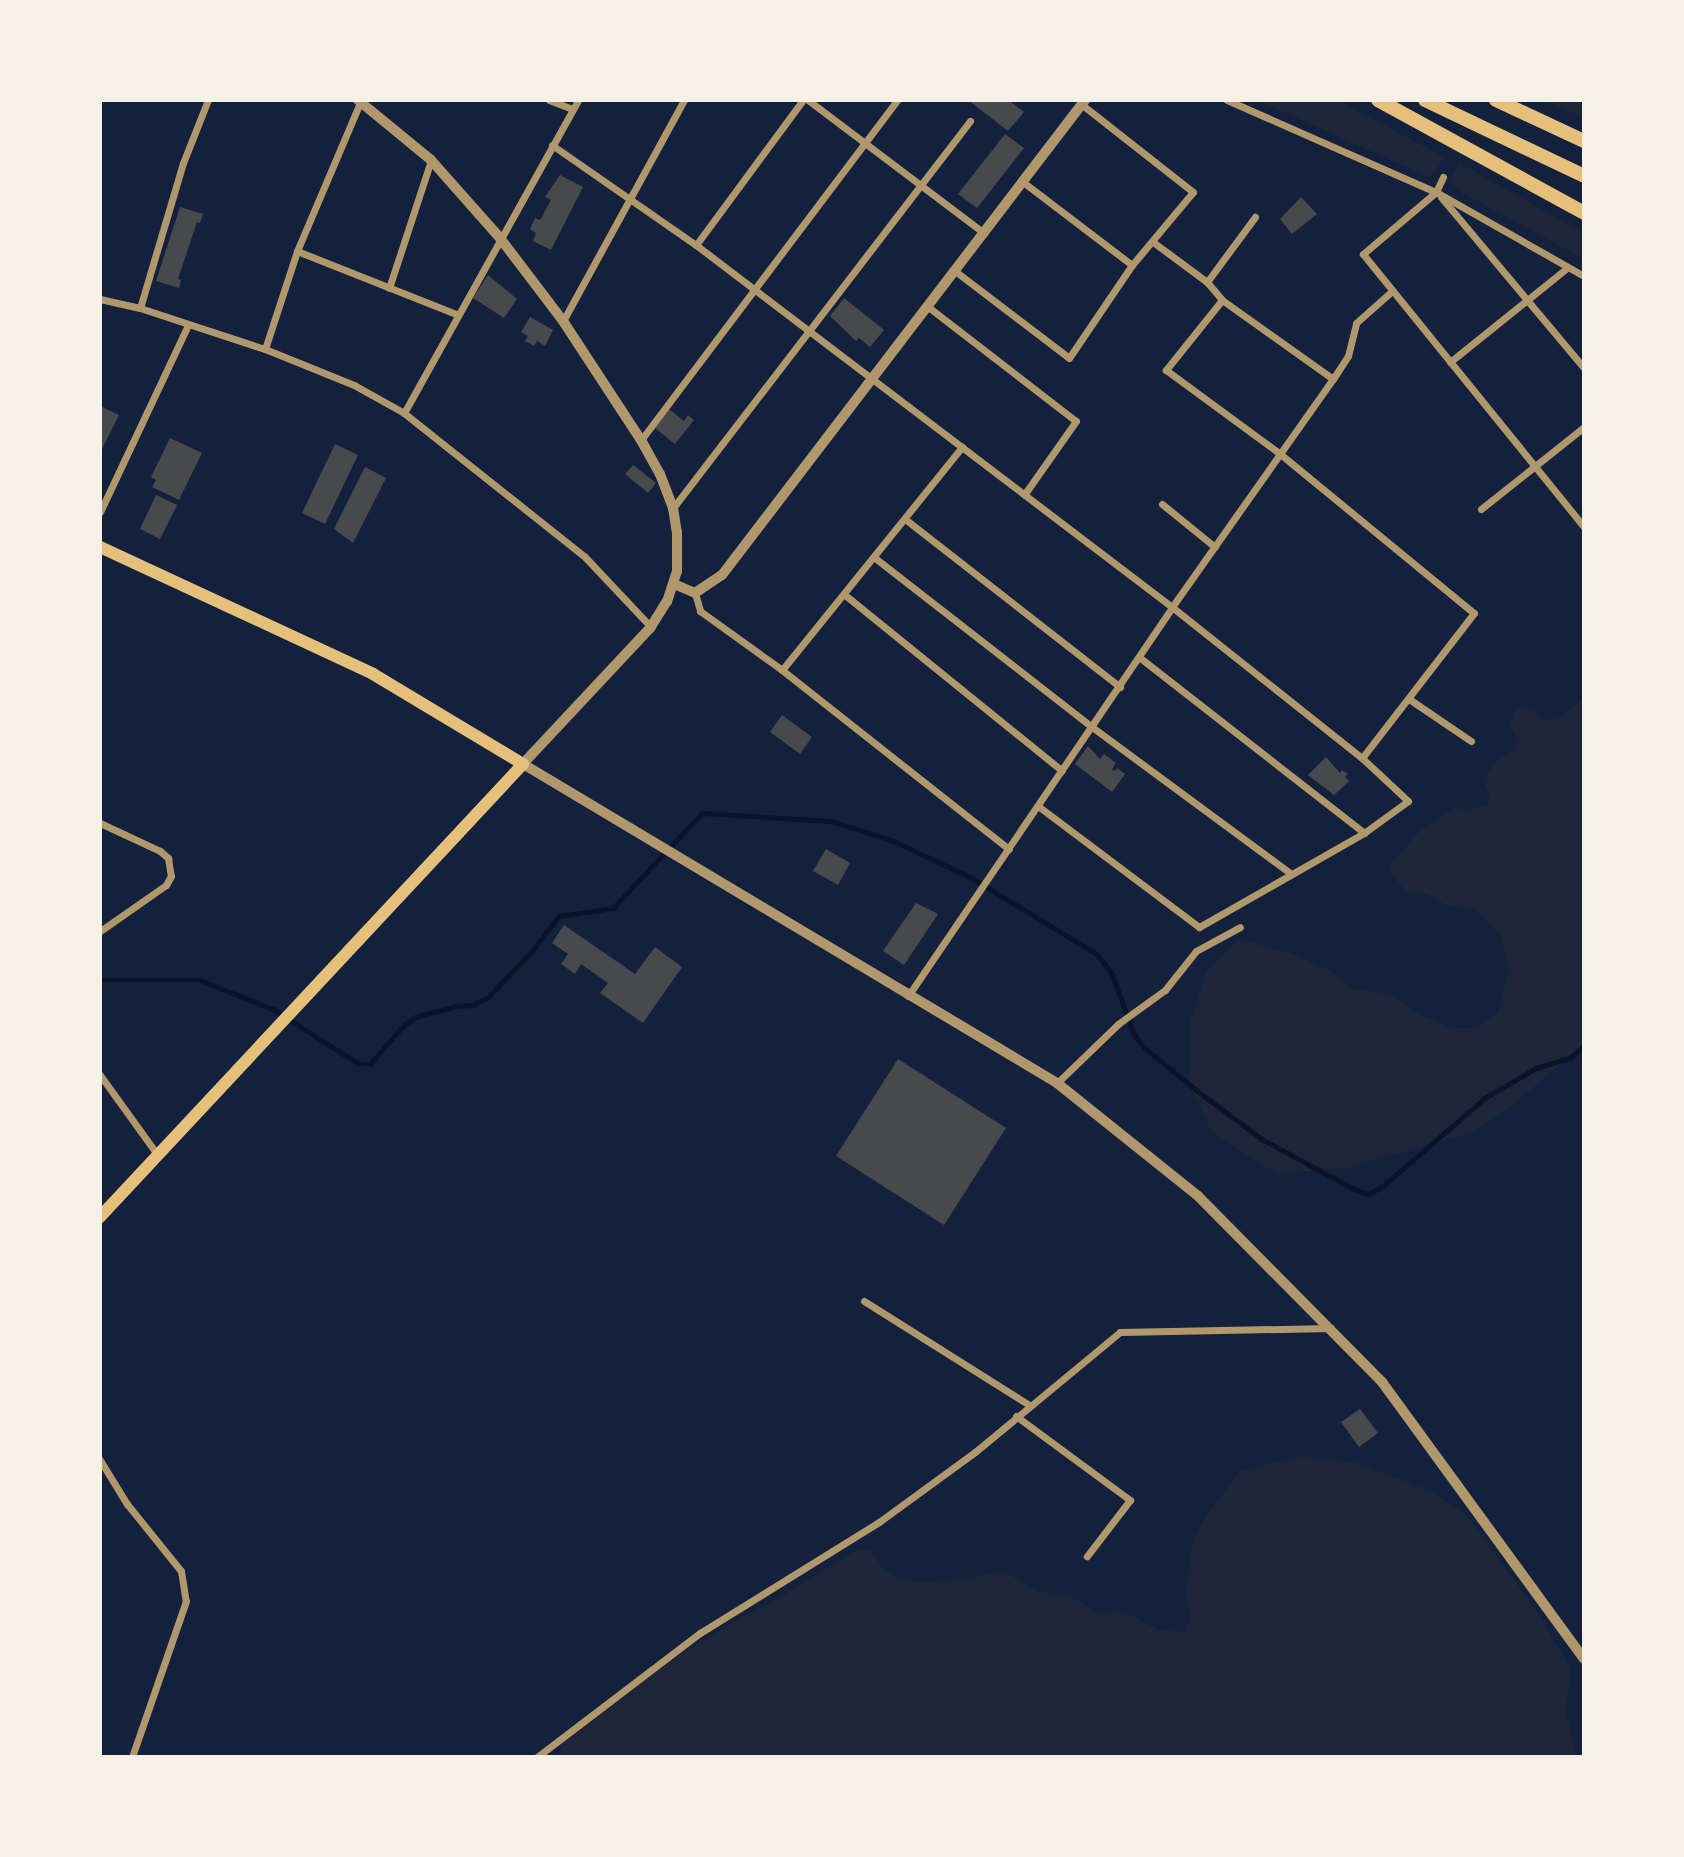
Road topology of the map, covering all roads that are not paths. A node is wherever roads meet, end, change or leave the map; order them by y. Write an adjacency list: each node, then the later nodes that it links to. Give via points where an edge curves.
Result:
1 (208, 100): 44 (street, via 183,163)
2 (360, 100): 18 (street); 31 (street)
3 (549, 100): 13 (street)
4 (578, 100): 13 (street)
5 (684, 100): 24 (street)
6 (805, 100): 16 (street); 30 (street)
7 (897, 100): 16 (street)
8 (1227, 100): 23 (street)
9 (1378, 100): 25 (highway)
10 (1425, 100): 19 (highway)
11 (1496, 100): 15 (highway)
12 (1083, 102): 21 (street); 29 (street, via 1193,192)
13 (572, 109): 17 (street)
14 (970, 121): 22 (street)
15 (1584, 139)
16 (865, 142): 22 (street); 38 (street)
17 (552, 145): 24 (street); 28 (street)
18 (431, 160): 28 (street); 37 (street)
19 (1584, 176)
20 (1443, 177): 23 (street)
21 (1023, 182): 27 (street); 32 (street)
22 (920, 185): 27 (street); 48 (street)
23 (1436, 191): 33 (street); 39 (street, via 1363,254); 42 (street)
24 (631, 197): 30 (street); 46 (street)
25 (1584, 213)
26 (1255, 217): 36 (street)
27 (984, 233): 34 (street)
28 (500, 238): 45 (street); 46 (street)
29 (1153, 242): 32 (street); 36 (street)
30 (696, 245): 38 (street)
31 (298, 251): 37 (street); 49 (street)
32 (1132, 265): 34 (street, via 1069,358)
33 (1568, 267): 35 (street); 42 (street)
34 (955, 271): 43 (street)
35 (1584, 276)
36 (1207, 282): 41 (street)
37 (389, 288): 45 (street)
38 (752, 290): 48 (street); 56 (street)
39 (1392, 291): 50 (street); 53 (street, via 1356,323 1348,356)
40 (100, 299): 44 (street)
41 (1222, 300): 53 (street); 58 (street, via 1166,370)
42 (1528, 301): 50 (street); 51 (street)
43 (927, 306): 52 (street); 60 (street, via 1076,421)
44 (140, 308): 47 (street)
45 (456, 314): 54 (street)
46 (563, 321): 56 (street)
47 (188, 325): 49 (street); 64 (street)
48 (809, 332): 52 (street); 62 (street)
49 (265, 349): 54 (street, via 354,385)
50 (1450, 362): 59 (street)
51 (1584, 368)
52 (872, 379): 57 (street); 71 (street, via 722,575)
53 (1333, 379): 58 (street)
54 (404, 413): 74 (street, via 585,557)
55 (1584, 426): 59 (street)
56 (641, 440): 62 (street)
57 (962, 447): 60 (street); 65 (street)
58 (1279, 453): 67 (street); 78 (street, via 1474,613)
59 (1536, 464): 63 (street); 66 (street)
60 (1024, 495): 73 (street)
61 (1162, 504): 67 (street)
62 (673, 509): 70 (street, via 678,552)
63 (1481, 509)
64 (100, 512)
65 (905, 519): 69 (street); 77 (street)
66 (1584, 527)
67 (1215, 547): 73 (street)
68 (101, 551): 82 (main road, via 373,674)
69 (875, 558): 72 (street); 79 (street)
70 (674, 584): 71 (street); 74 (street)
71 (695, 593): 76 (street, via 700,611)
72 (845, 595): 76 (street); 83 (street)
73 (1172, 607): 75 (street); 81 (street)
74 (651, 627): 82 (street)
75 (1139, 657): 77 (street); 86 (street)
76 (782, 670): 87 (street)
77 (1120, 687): 79 (street)
78 (1409, 699): 80 (street); 81 (street)
79 (1092, 727): 83 (street); 88 (street)
80 (1471, 741)
81 (1362, 758): 86 (street, via 1408,801)
82 (523, 764): 91 (street); 94 (main road)
83 (1062, 771): 84 (street)
84 (1038, 806): 87 (street); 88 (street, via 1199,927)
85 (100, 823): 90 (street, via 160,851 168,858 171,876 166,885)
86 (1364, 833): 88 (street)
87 (1009, 849): 91 (street)
88 (1290, 873)
89 (1240, 927): 93 (street, via 1196,951 1165,990 1118,1024)
90 (100, 931)
91 (908, 996): 93 (street)
92 (100, 1075): 94 (street)
93 (1057, 1083): 97 (street, via 1198,1196)
94 (157, 1154): 95 (main road)
95 (100, 1217)
96 (864, 1301): 98 (street)
97 (1332, 1328): 98 (street, via 1120,1332); 102 (street, via 1382,1382)
98 (1029, 1405): 99 (street)
99 (1016, 1416): 101 (street, via 1130,1500); 104 (street, via 879,1522 700,1633)
100 (100, 1460): 103 (street, via 127,1504 181,1571 186,1601)
101 (1087, 1556)
102 (1584, 1659)
103 (132, 1757)
104 (537, 1757)

